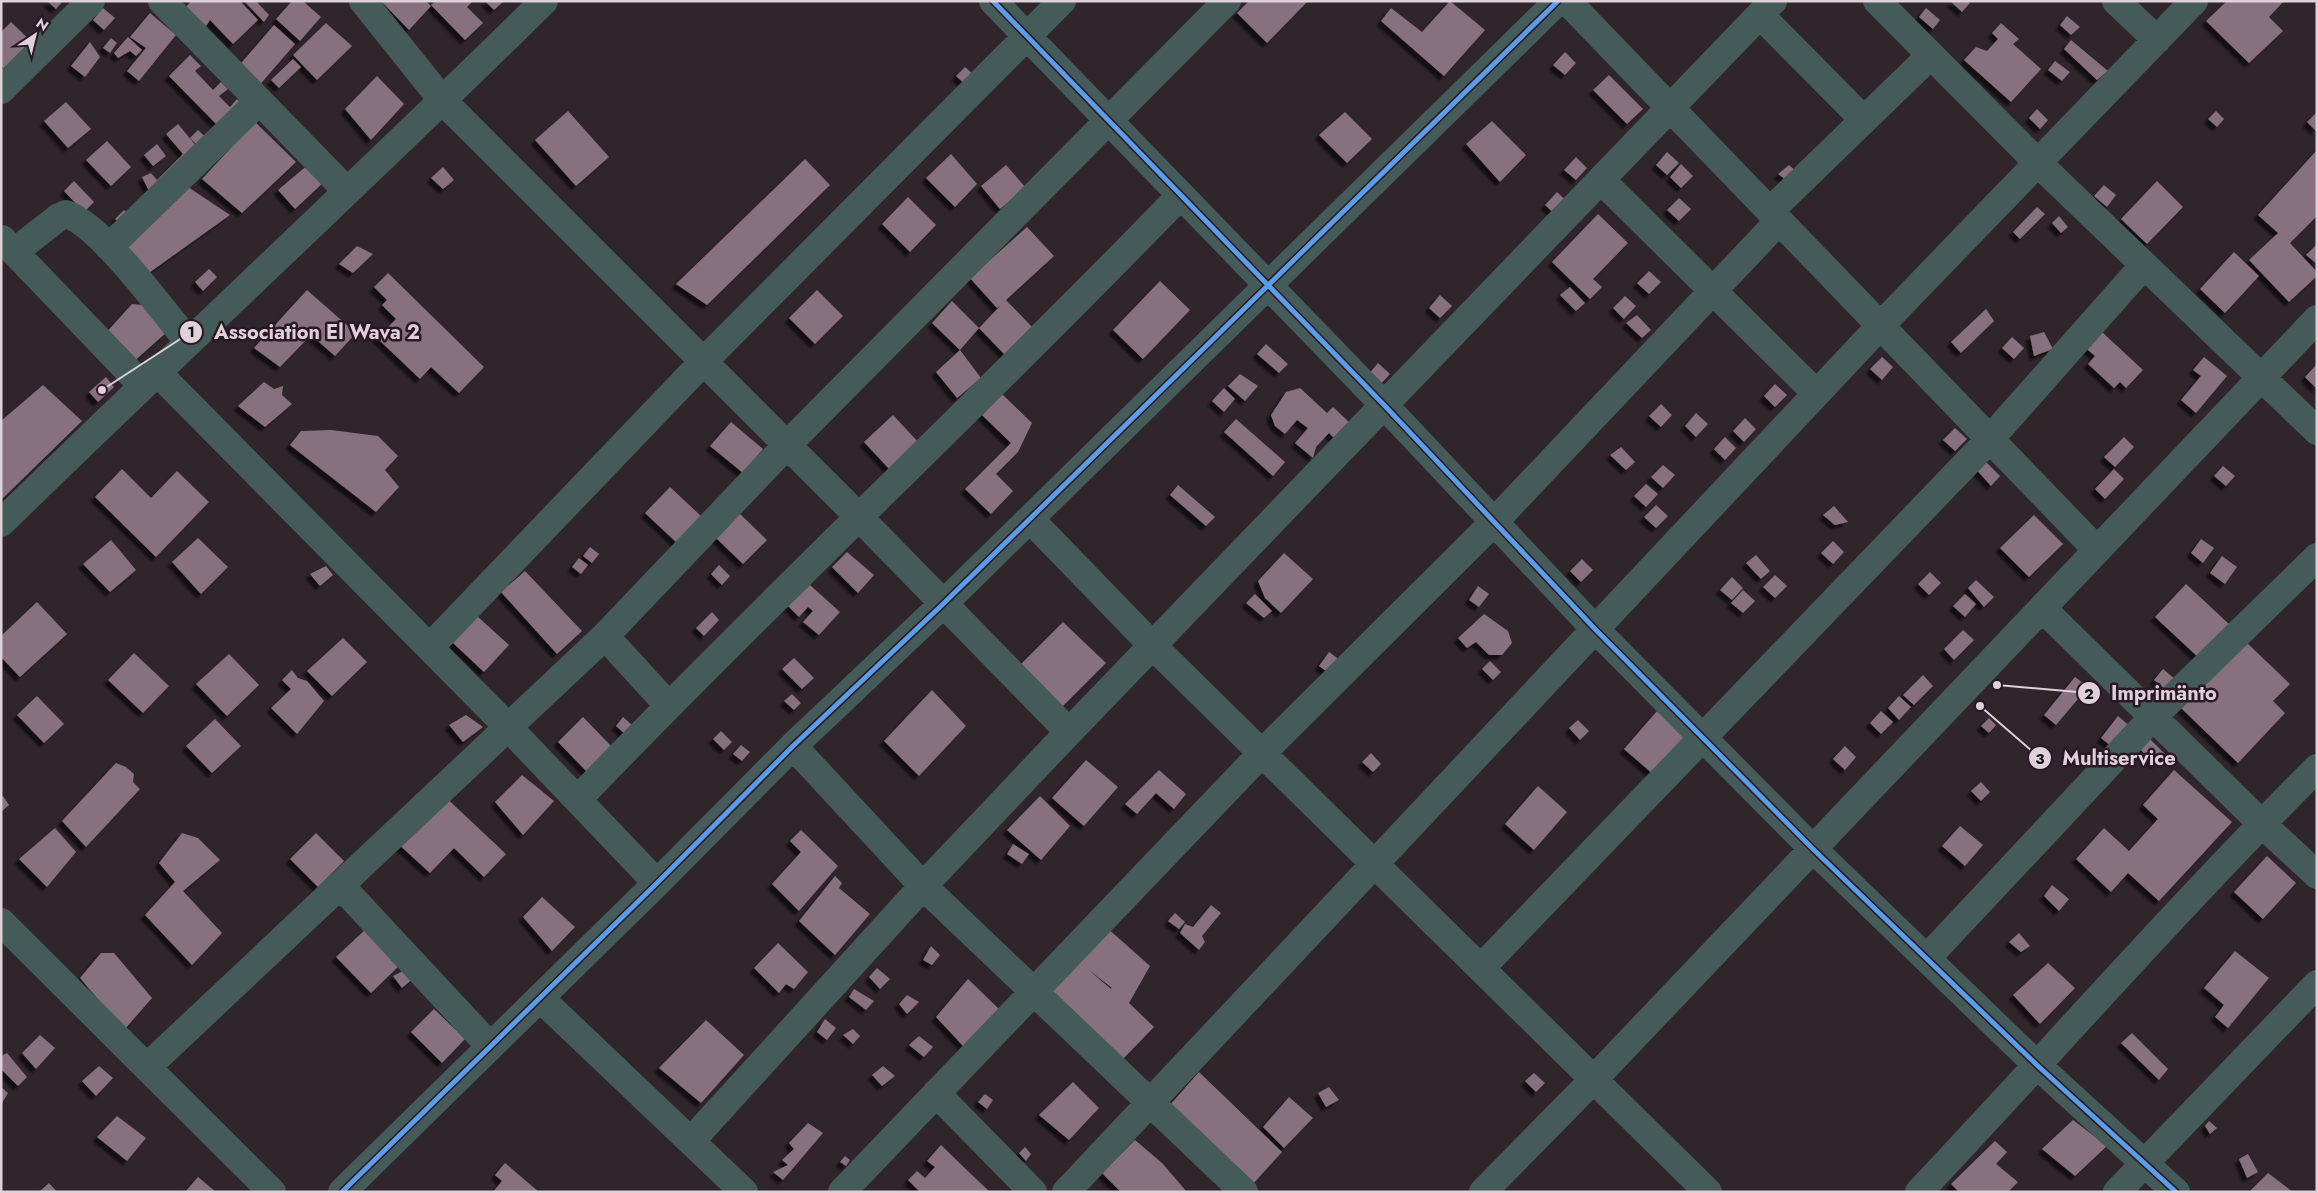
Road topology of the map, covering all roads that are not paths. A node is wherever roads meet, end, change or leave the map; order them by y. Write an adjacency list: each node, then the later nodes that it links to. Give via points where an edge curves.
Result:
1 (90, 1): 17 (street)
2 (162, 1): 18 (street)
3 (363, 1): 19 (street)
4 (544, 1): 19 (street)
5 (992, 1): 14 (street)
6 (1062, 1): 14 (street)
7 (1227, 1): 22 (street)
8 (1558, 1): 31 (street)
9 (1567, 1): 20 (street)
10 (1877, 1): 16 (street)
11 (2116, 1): 15 (street)
12 (2194, 1): 15 (street)
13 (1767, 8): 20 (street); 21 (street)
14 (1028, 36): 22 (street); 36 (street)
15 (2157, 40): 23 (street)
16 (1931, 55): 21 (street); 23 (street)
17 (1, 90)
18 (259, 101): 25 (street); 29 (street)
19 (443, 101): 25 (street); 36 (street)
20 (1670, 108): 24 (street); 27 (street)
21 (1864, 120): 27 (street)
22 (1109, 122): 26 (street); 43 (street)
23 (2038, 163): 30 (street); 34 (street)
24 (1601, 180): 32 (street); 40 (street)
25 (348, 190): 35 (street)
26 (1180, 196): 31 (street); 44 (street, via 1073,307)
27 (1775, 216): 32 (street); 34 (street)
28 (8, 245): 29 (street, via 66,214 92,230); 37 (street)
29 (109, 247): 35 (street)
30 (2144, 266): 38 (street); 42 (street)
31 (1267, 286): 40 (street); 45 (street)
32 (1713, 291): 39 (street); 47 (street)
33 (2317, 319): 38 (street)
34 (1880, 326): 39 (street); 42 (street)
35 (188, 341): 37 (street)
36 (702, 362): 43 (street); 55 (street)
37 (149, 378): 46 (street); 55 (street)
38 (2261, 379): 41 (street); 48 (street)
39 (1816, 393): 52 (street)
40 (1385, 406): 47 (street); 54 (street)
41 (2317, 431)
42 (1990, 439): 48 (street); 60 (street)
43 (786, 446): 44 (street); 53 (street)
44 (858, 516): 50 (street); 56 (street)
45 (1030, 519): 50 (street); 54 (street)
46 (1, 522)
47 (1494, 522): 52 (street); 62 (street)
48 (2097, 550): 51 (street)
49 (2317, 557): 57 (street)
50 (942, 605): 59 (street); 61 (street)
51 (2042, 608): 57 (street); 66 (street)
52 (1595, 629): 60 (street); 67 (street)
53 (605, 636): 56 (street); 58 (street)
54 (1152, 645): 59 (street); 62 (street)
55 (430, 647): 58 (street)
56 (668, 705): 64 (street)
57 (2153, 717): 65 (street); 73 (street)
58 (508, 726): 64 (street); 70 (street)
59 (1068, 732): 71 (street)
60 (1704, 738): 66 (street); 74 (street)
61 (793, 746): 69 (street); 71 (street)
62 (1262, 753): 67 (street); 76 (street)
63 (2317, 768): 65 (street)
64 (578, 799): 69 (street)
65 (2261, 823): 68 (street); 79 (street)
66 (1813, 849): 73 (street); 81 (street)
67 (1375, 863): 74 (street); 83 (street)
68 (2317, 874)
69 (657, 883): 77 (street)
70 (340, 885): 78 (street); 80 (street)
71 (923, 886): 76 (street); 84 (street)
72 (1, 922): 80 (street)
73 (1927, 958): 79 (street)
74 (1481, 968): 81 (street)
75 (2317, 984): 85 (street)
76 (1034, 990): 82 (street); 83 (street)
77 (540, 998): 78 (street); 84 (street)
78 (490, 1046): 87 (street)
79 (2038, 1066): 85 (street); 95 (street)
80 (147, 1068): 86 (street)
81 (1593, 1080): 93 (street); 94 (street)
82 (936, 1092): 89 (street); 90 (street)
83 (1149, 1102): 91 (street); 92 (street)
84 (691, 1141): 88 (street)
85 (2145, 1163): 96 (street); 97 (street)
86 (272, 1192)
87 (342, 1192)
88 (744, 1192)
89 (842, 1192)
90 (1033, 1192)
91 (1066, 1192)
92 (1244, 1192)
93 (1483, 1192)
94 (1708, 1192)
95 (1919, 1192)
96 (2118, 1192)
97 (2176, 1192)

